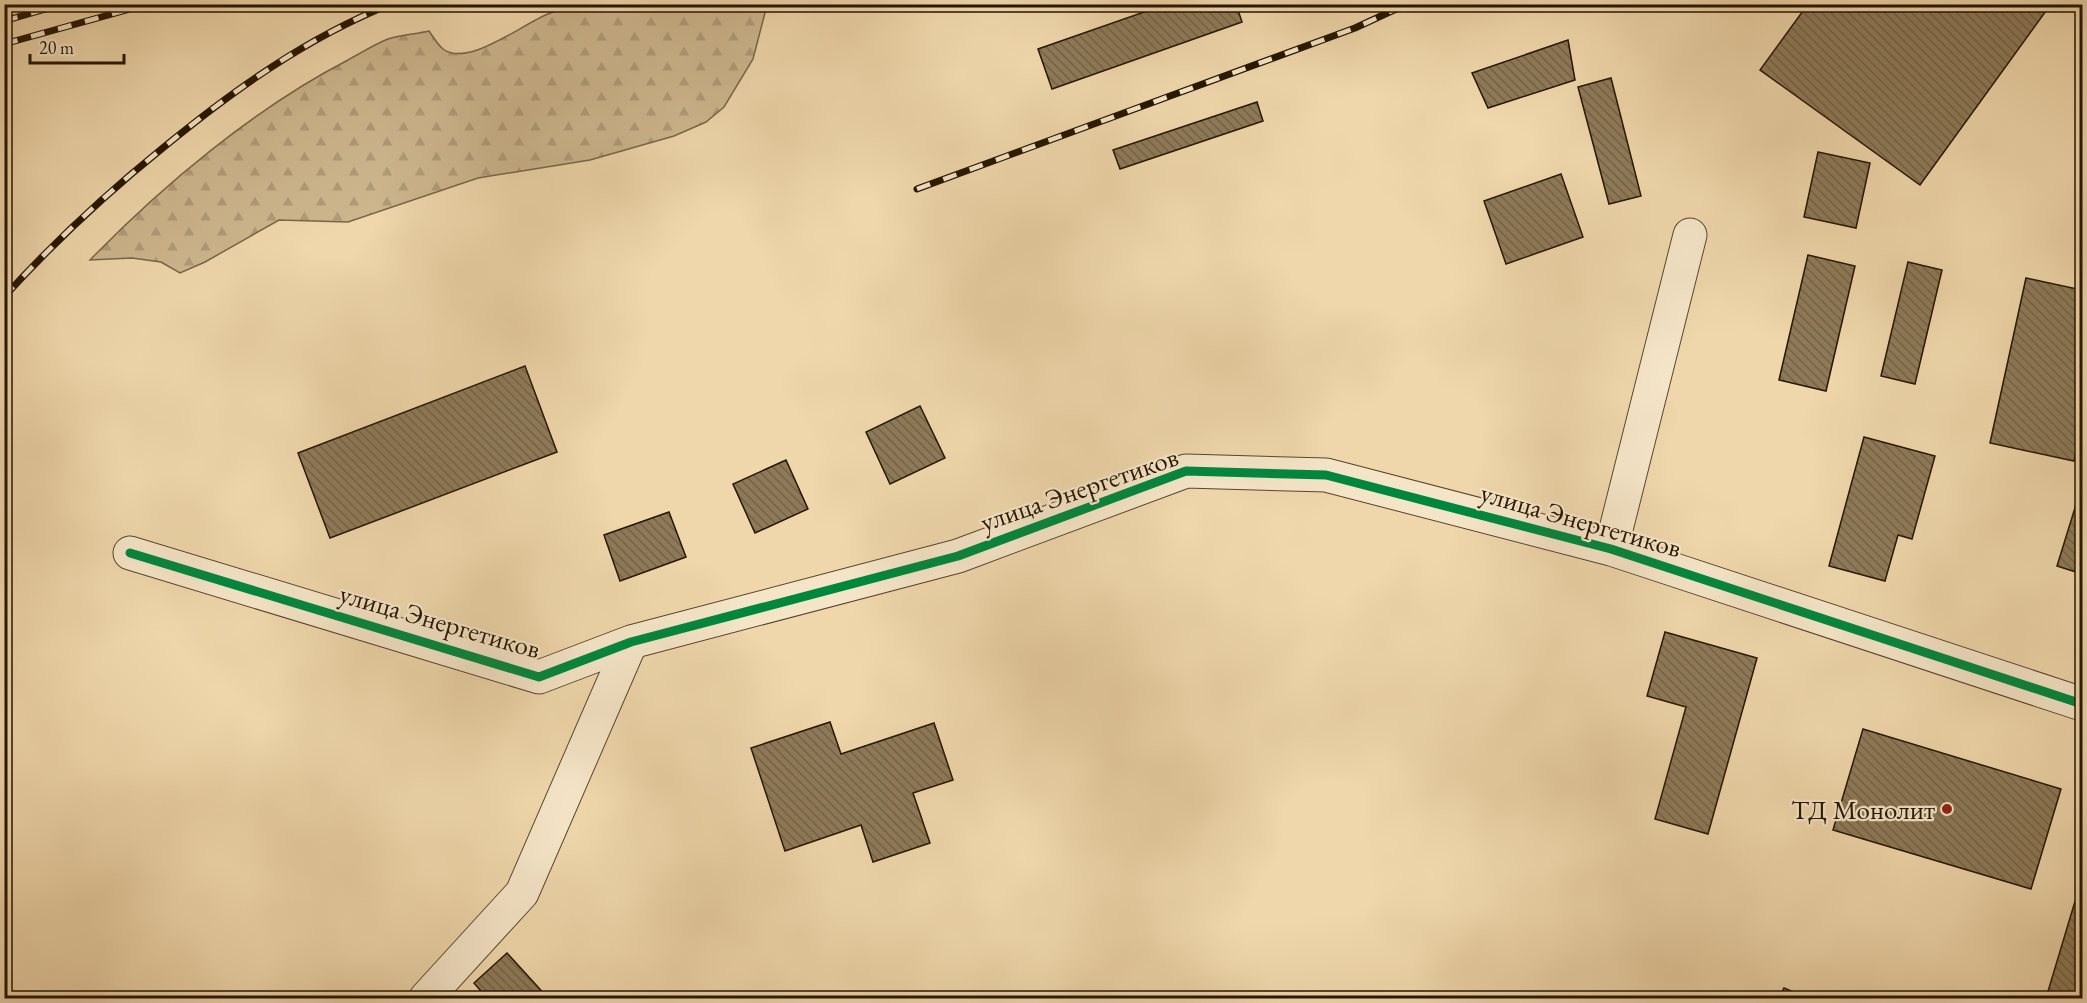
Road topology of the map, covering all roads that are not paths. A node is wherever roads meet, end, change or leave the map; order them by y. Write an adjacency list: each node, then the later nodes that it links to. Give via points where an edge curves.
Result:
1 (1690, 235): 2 (street)
2 (1611, 549): 4 (street, улица Энергетиков, via 1326,475 1186,471 958,555); 5 (street, улица Энергетиков)
3 (130, 553): 4 (street, улица Энергетиков, via 539,677)
4 (631, 642): 6 (street, via 522,893)
5 (2082, 704)
6 (426, 999)

